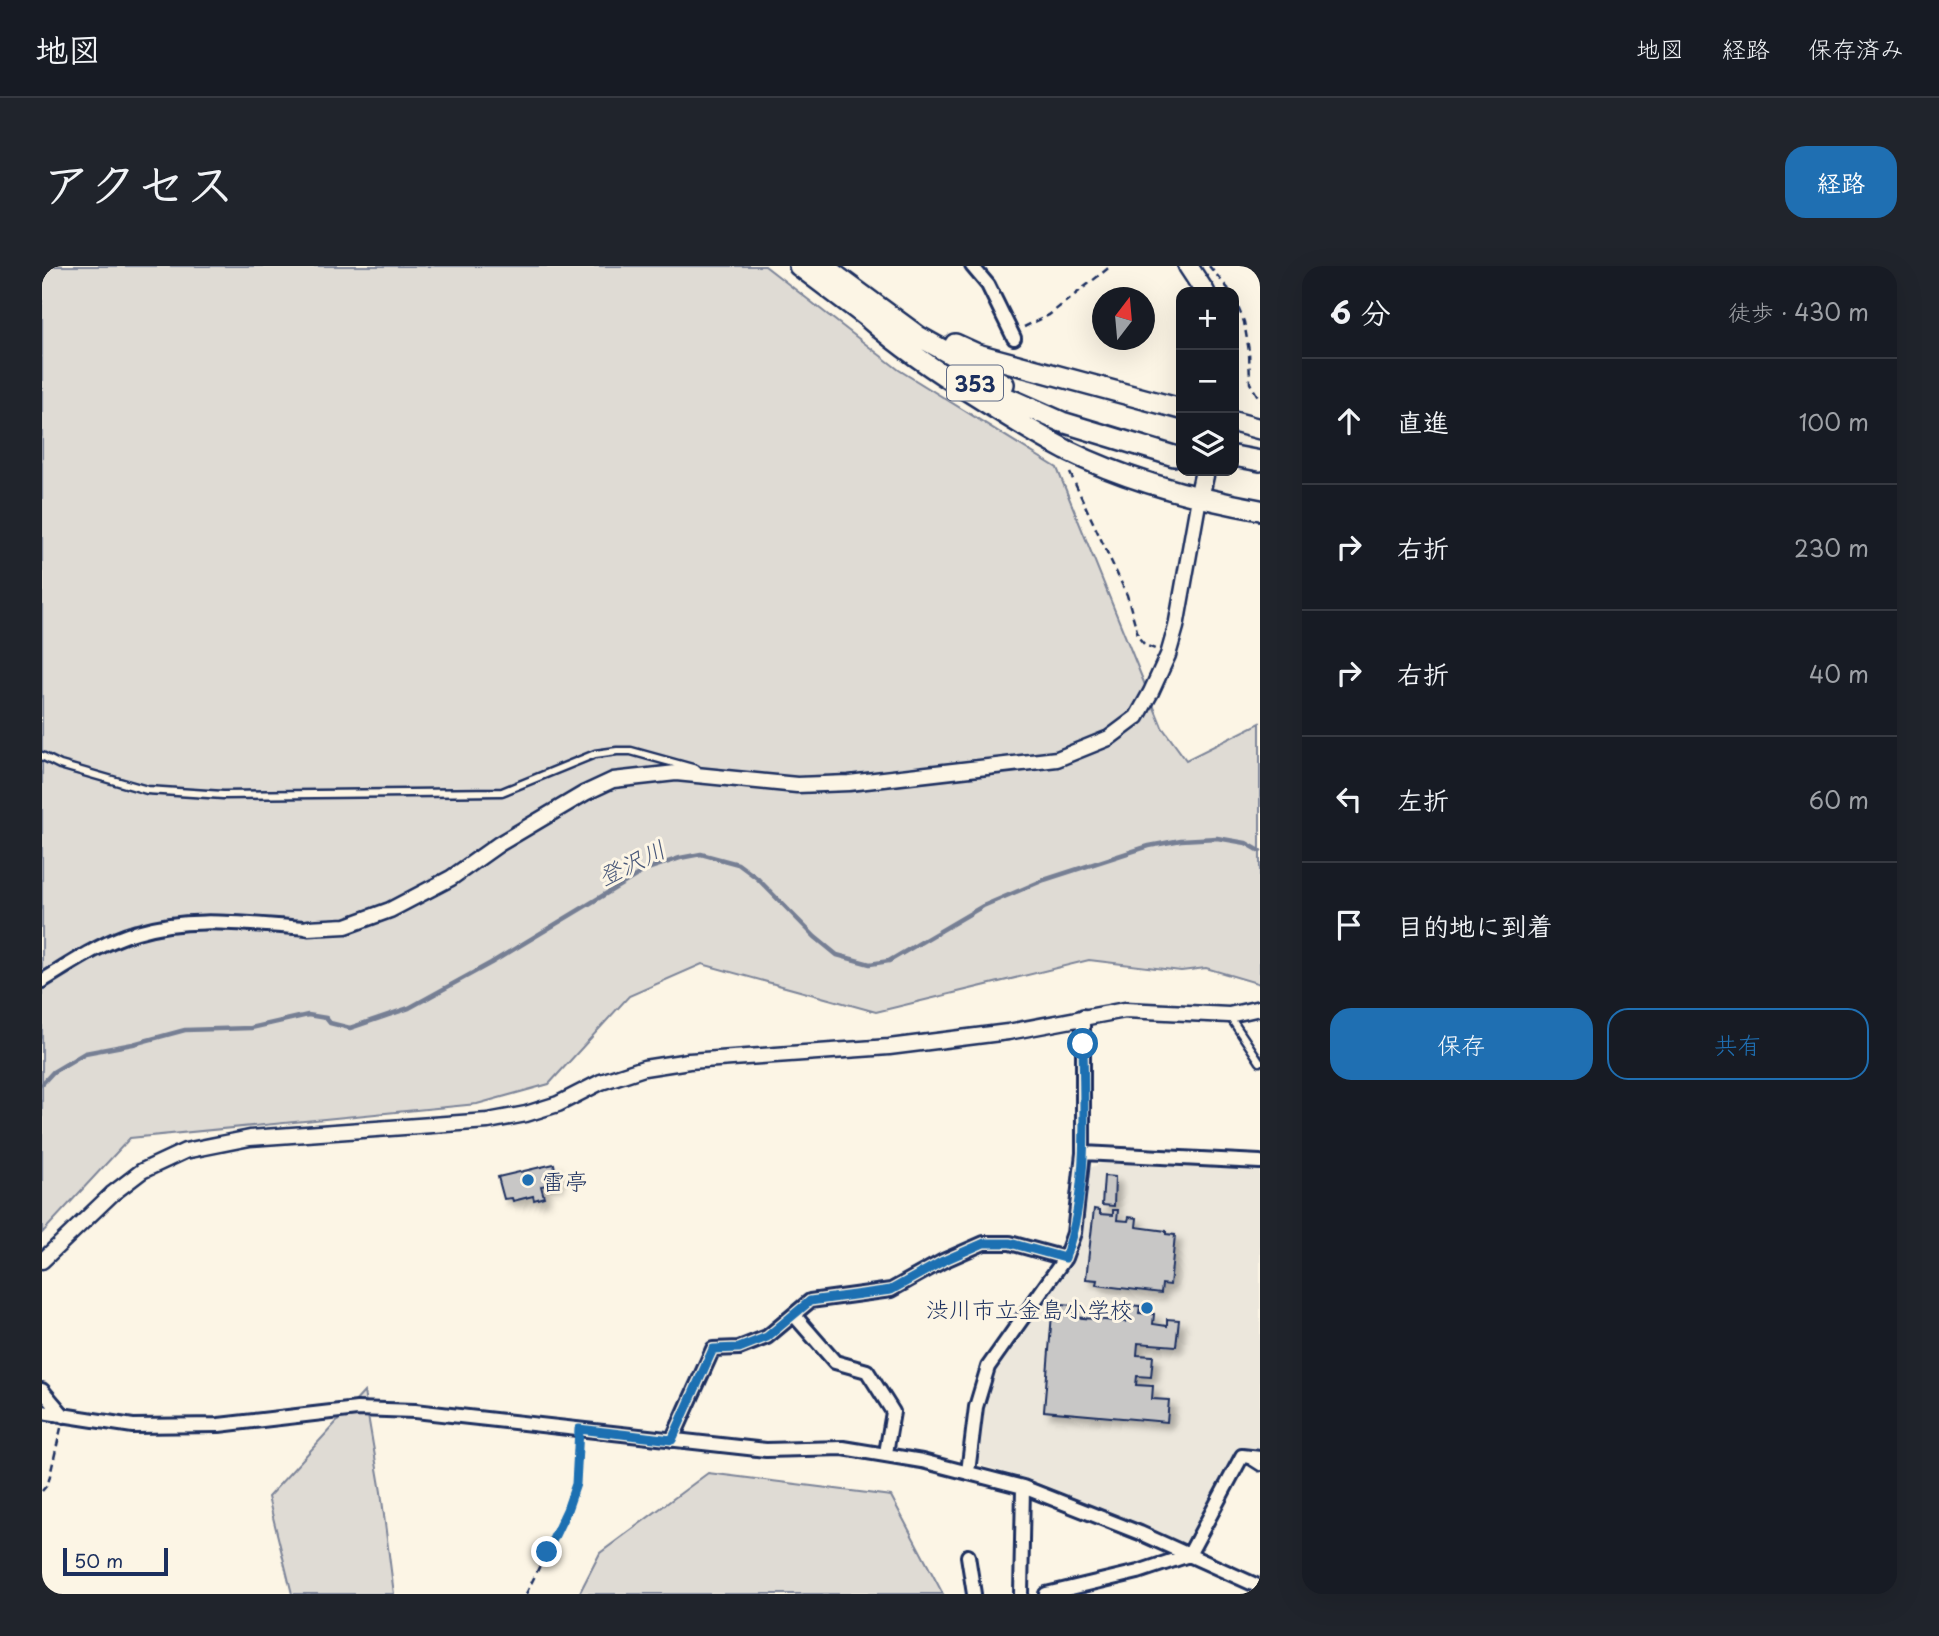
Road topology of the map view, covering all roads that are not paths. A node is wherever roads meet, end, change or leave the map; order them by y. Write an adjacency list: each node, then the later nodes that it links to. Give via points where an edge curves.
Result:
1 (799, 266): 7 (highway, 353)
2 (823, 266): 6 (highway, 353)
3 (972, 266): 8 (street, via 988,285)
4 (1188, 266): 5 (main road)
5 (1202, 287)
6 (864, 298): 7 (highway, 353, via 918,336 1006,386 1176,450 1084,429 995,394); 9 (highway, via 977,354)
7 (870, 320): 17 (highway, via 923,363 1068,451)
8 (1013, 335)
9 (1176, 408)
10 (1239, 423): 11 (highway)
11 (1260, 429)
12 (1239, 457): 13 (highway)
13 (1260, 461)
14 (1239, 469): 15 (highway)
15 (1260, 473)
16 (1204, 476): 17 (main road)
17 (1199, 498): 18 (highway); 20 (street, via 1168,655 1137,717 1109,738 1057,759 849,783 797,785)
18 (1260, 510)
19 (42, 756): 20 (lane, via 147,790 212,795 502,792 595,754 617,751 666,759)
20 (720, 777): 21 (street, via 676,773 613,780 390,910 346,926)
21 (308, 928): 22 (street, via 192,923 138,931 95,949)
22 (42, 981)
23 (1260, 1008): 25 (street)
24 (1083, 1016): 25 (street, via 1125,1010); 27 (street); 30 (street, via 1008,1032 644,1068 601,1082 558,1104 488,1121 250,1138 185,1151 132,1178)
25 (1229, 1016): 26 (lane)
26 (1260, 1062)
27 (1083, 1153): 28 (street); 29 (street, via 1074,1233)
28 (1260, 1162)
29 (1065, 1258): 31 (street, via 1010,1243 984,1243 891,1290 810,1301); 40 (street, via 988,1367 976,1407)
30 (42, 1261)
31 (794, 1315): 35 (street, via 767,1337 739,1348 713,1349); 36 (street, via 835,1362 867,1371 892,1412)
32 (42, 1390): 34 (street)
33 (42, 1412): 34 (street)
34 (64, 1416): 35 (street, via 133,1426 206,1425 357,1409 415,1411)
35 (672, 1440): 36 (street, via 766,1450 843,1448)
36 (886, 1453): 40 (street)
37 (1241, 1456): 38 (street); 39 (lane); 42 (street)
38 (1260, 1458)
39 (1260, 1467)
40 (968, 1472): 41 (street)
41 (1023, 1487): 42 (street); 46 (street)
42 (1189, 1555): 44 (street); 47 (street)
43 (968, 1556): 45 (street)
44 (1260, 1587)
45 (974, 1594)
46 (1021, 1594)
47 (1046, 1594)

